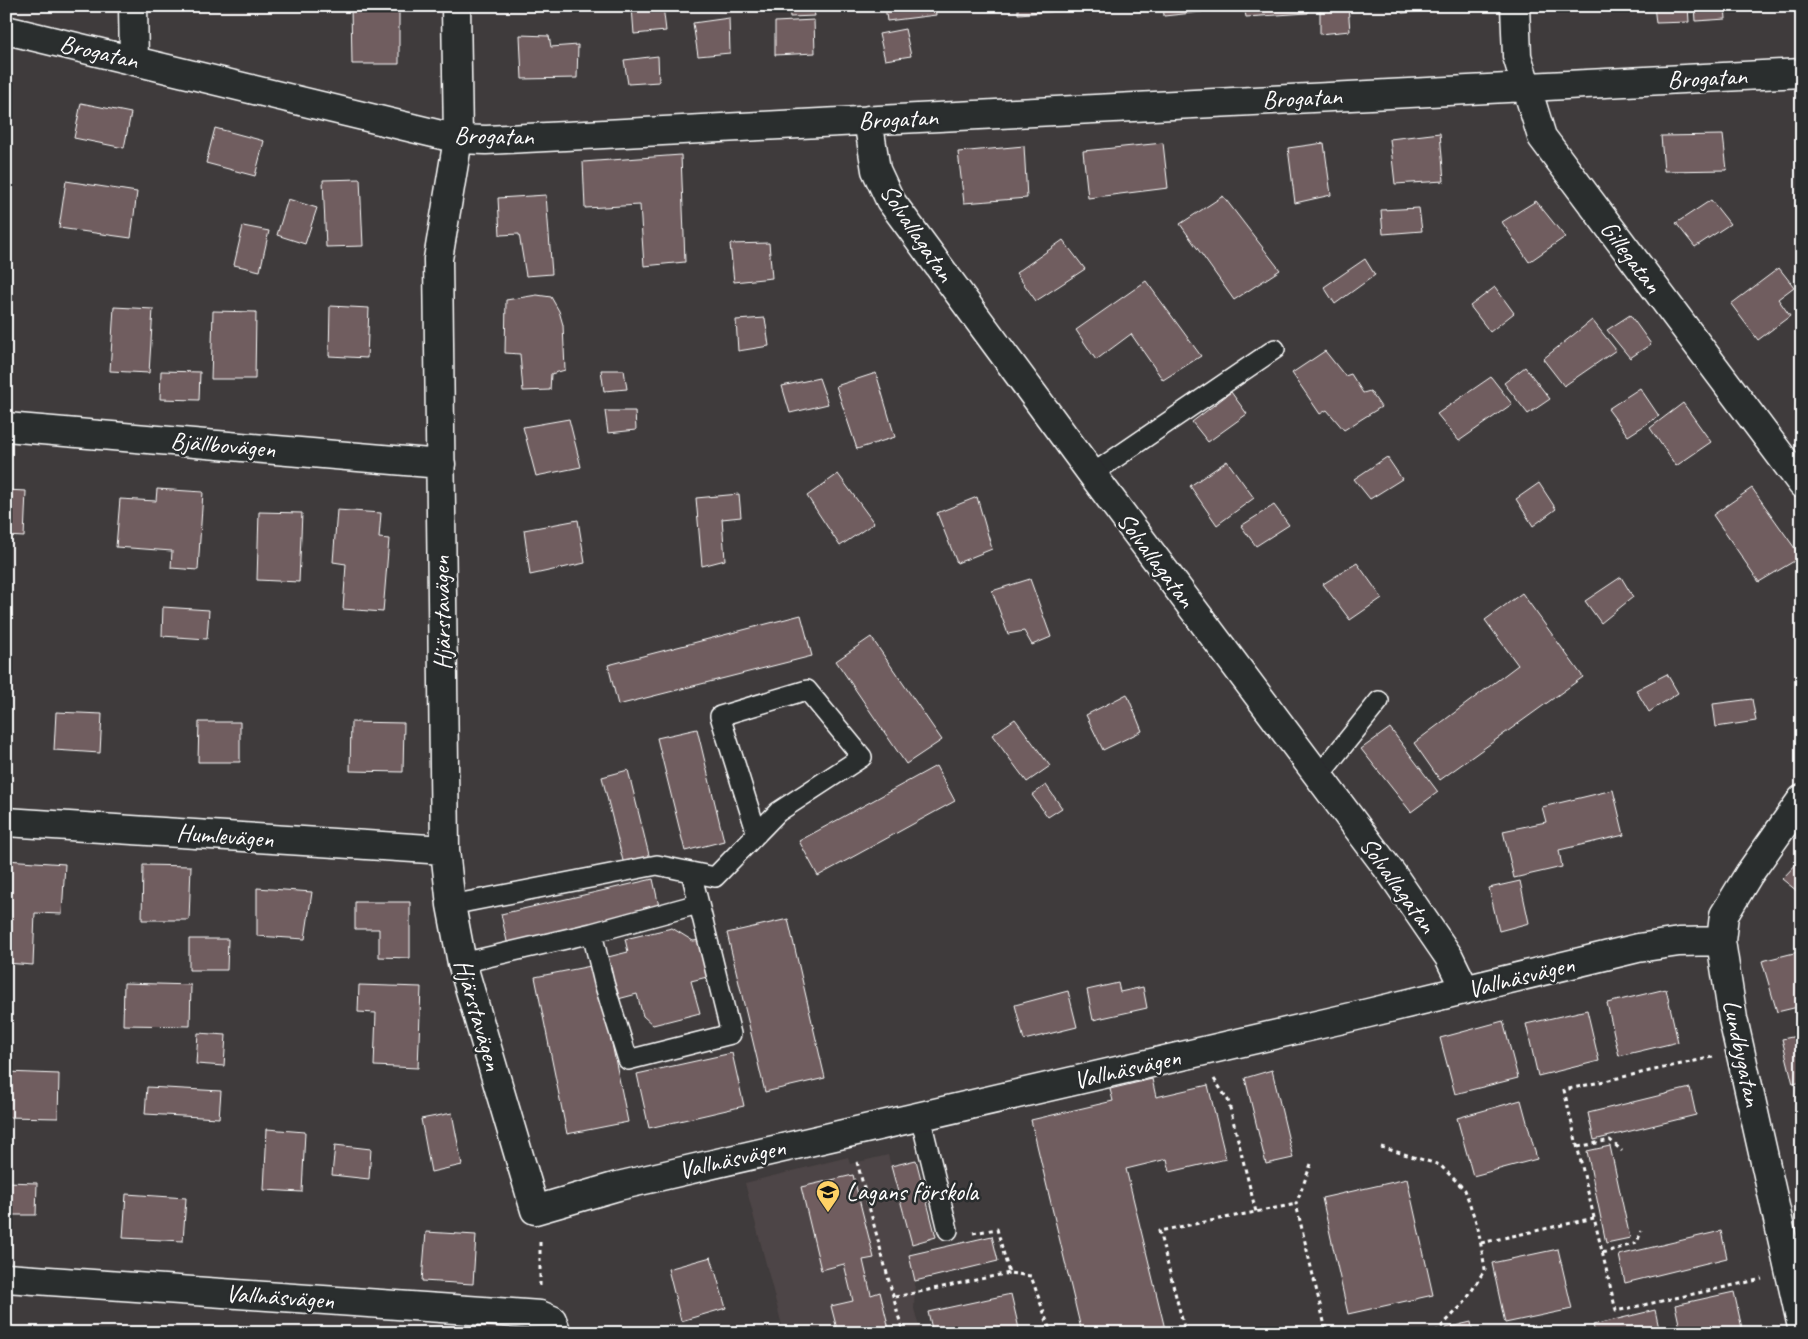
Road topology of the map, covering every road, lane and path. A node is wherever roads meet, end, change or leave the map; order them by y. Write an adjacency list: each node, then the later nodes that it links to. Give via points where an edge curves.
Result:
1 (133, 6): 5 (street)
2 (456, 6): 9 (street, Hjärstavägen)
3 (1515, 6): 7 (street, Gillegatan, via 1517,56)
4 (6, 30): 5 (street, Brogatan)
5 (134, 61): 9 (street, Brogatan)
6 (1802, 73): 7 (street, Brogatan)
7 (1526, 87): 8 (street, Brogatan); 14 (street, Gillegatan, via 1542,137)
8 (868, 120): 9 (street, Brogatan); 13 (street, Solvallagatan, via 876,170 890,200)
9 (458, 139): 12 (street, Hjärstavägen, via 438,259)
10 (1275, 349): 13 (lane)
11 (6, 427): 12 (street, Bjällbovägen)
12 (441, 464): 20 (street, Hjärstavägen)
13 (1092, 474): 16 (street, Solvallagatan)
14 (1802, 484)
15 (1378, 701): 16 (lane)
16 (1318, 776): 27 (street, Solvallagatan, via 1444,949)
17 (1802, 799): 25 (street, Lundbygatan, via 1724,915)
18 (6, 822): 20 (street, Humlevägen)
19 (757, 834): 19 (lane, via 778,812 862,758 808,690 720,716); 21 (lane, via 715,877)
20 (445, 850): 23 (street, Hjärstavägen)
21 (691, 872): 22 (lane); 23 (lane, via 657,865)
22 (698, 904): 24 (lane); 24 (lane, via 731,1034 628,1060)
23 (451, 905): 26 (street, Hjärstavägen)
24 (592, 933): 26 (lane)
25 (1721, 941): 27 (street, Vallnäsvägen, via 1679,942 1638,948); 29 (street, Lundbygatan)
26 (462, 963): 37 (street, Hjärstavägen)
27 (1465, 990): 28 (street, Vallnäsvägen)
28 (1204, 1051): 30 (street, Vallnäsvägen); 38 (path, via 1210,1072 1228,1100)
29 (1741, 1051): 33 (path, via 1564,1090); 45 (street, Lundbygatan)
30 (920, 1116): 31 (street, Vallnäsvägen); 40 (lane)
31 (849, 1132): 37 (street, Vallnäsvägen, via 618,1186); 47 (path)
32 (1381, 1147): 42 (path, via 1440,1165 1465,1190)
33 (1578, 1147): 34 (path, via 1610,1140); 39 (path)
34 (1622, 1151)
35 (1311, 1164): 36 (path)
36 (1296, 1204): 38 (path); 53 (path, via 1325,1326)
37 (535, 1210): 48 (path)
38 (1256, 1212): 50 (path, via 1159,1231)
39 (1594, 1218): 42 (path); 43 (path)
40 (948, 1230): 44 (path, via 968,1234 997,1229)
41 (1641, 1231): 43 (path, via 1637,1243)
42 (1480, 1243): 54 (path, via 1484,1269 1465,1302)
43 (1602, 1254): 45 (path, via 1616,1311)
44 (1009, 1272): 47 (path); 52 (path, via 1031,1276)
45 (1790, 1273): 49 (street, Lundbygatan)
46 (6, 1278): 48 (street, Vallnäsvägen)
47 (894, 1297): 51 (path)
48 (550, 1322)
49 (1802, 1327)
50 (1186, 1332)
51 (903, 1333)
52 (1051, 1333)
53 (1330, 1333)
54 (1435, 1333)

